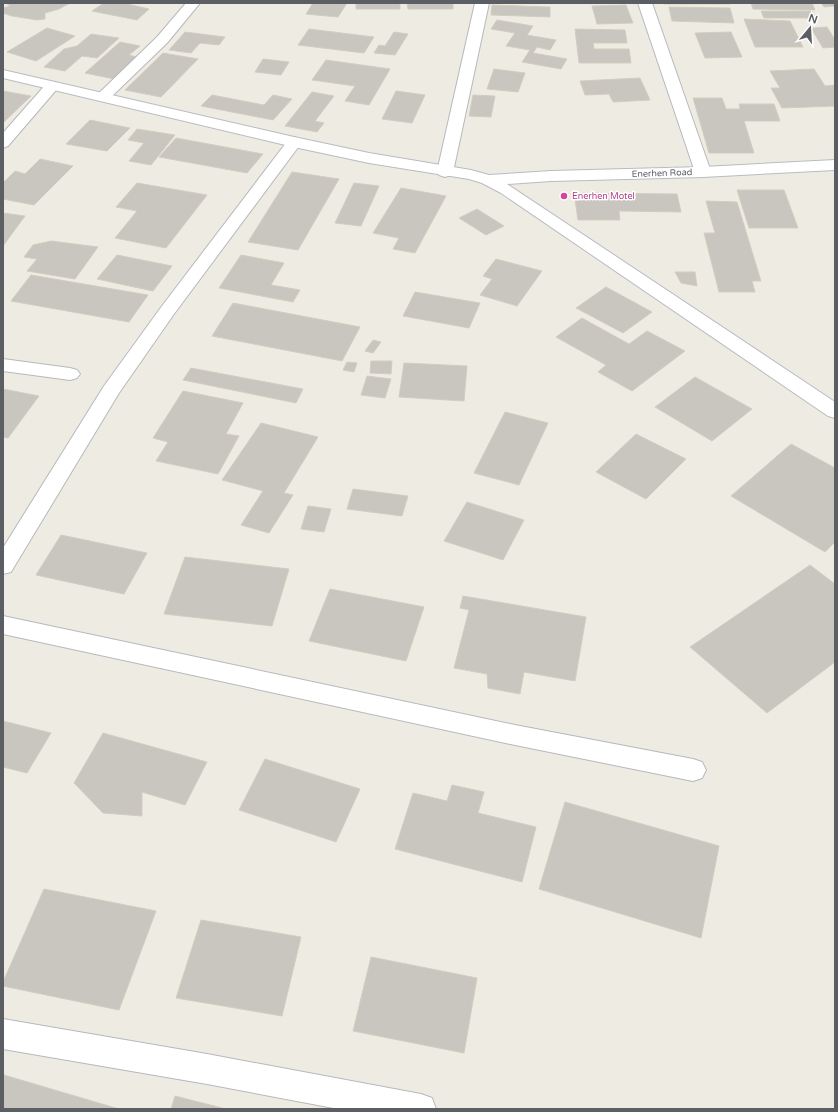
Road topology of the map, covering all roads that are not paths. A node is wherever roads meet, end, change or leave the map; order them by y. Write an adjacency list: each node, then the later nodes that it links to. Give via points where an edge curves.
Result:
1 (193, 3): 6 (street, via 162,40)
2 (482, 3): 10 (street)
3 (646, 3): 11 (street)
4 (3, 74): 5 (street)
5 (52, 86): 6 (street); 8 (street)
6 (104, 97): 7 (street)
7 (294, 142): 10 (street); 16 (street, via 111,390)
8 (3, 143)
9 (835, 165): 11 (street, Enerhen Road)
10 (445, 172): 12 (street)
11 (703, 172): 12 (street, Enerhen Road)
12 (488, 180): 15 (street, via 507,190)
13 (3, 365): 14 (street)
14 (70, 374)
15 (835, 411)
16 (3, 566)
17 (3, 625): 18 (street, via 507,733)
18 (693, 770)
19 (3, 1034): 20 (street)
20 (421, 1109)

